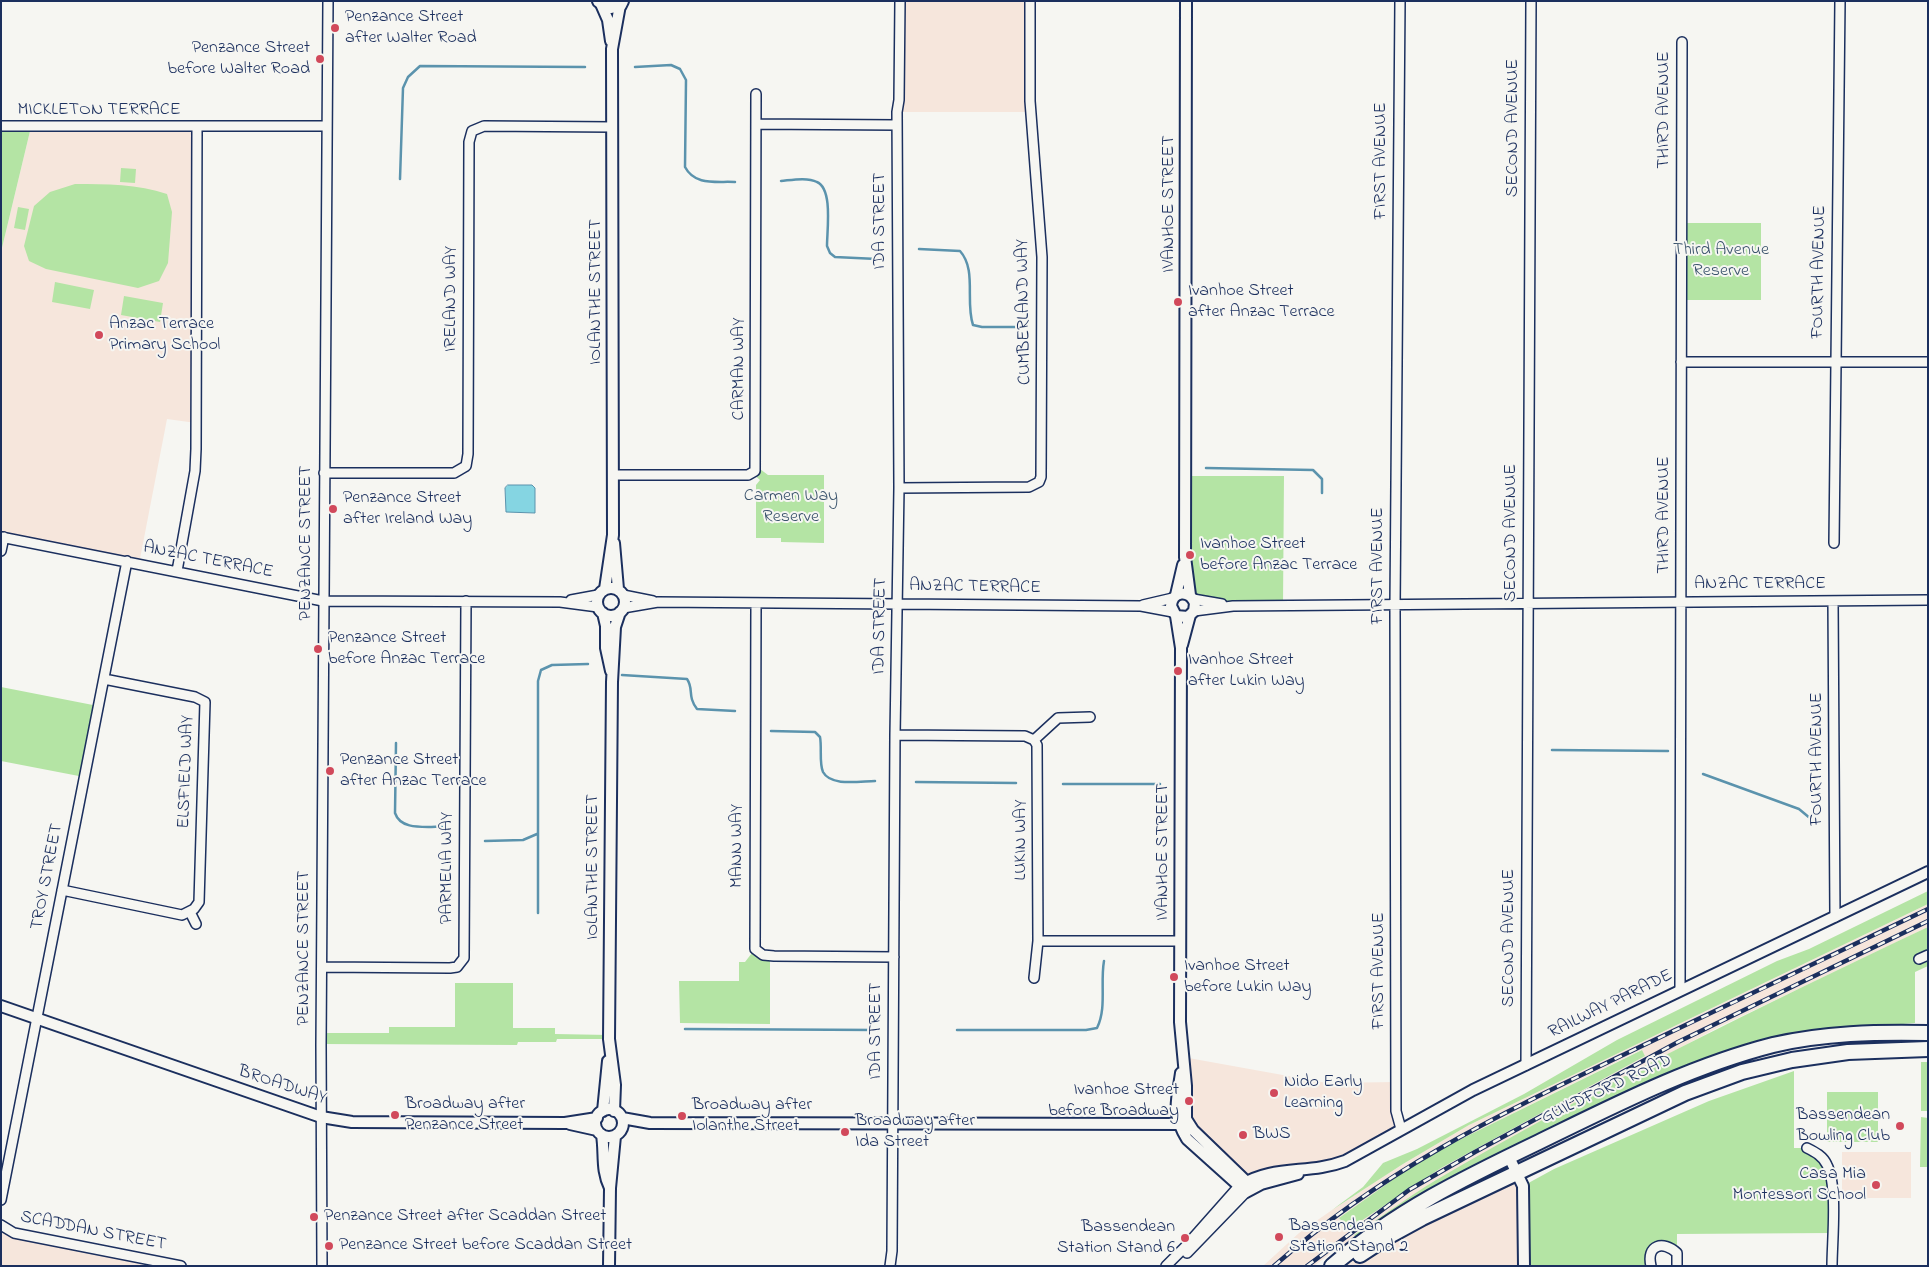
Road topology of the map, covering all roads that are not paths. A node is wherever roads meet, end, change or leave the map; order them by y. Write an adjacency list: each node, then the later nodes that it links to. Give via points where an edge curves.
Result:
1 (328, 1): 16 (street, PENZANCE STREET)
2 (900, 1): 14 (street, IDA STREET)
3 (1030, 1): 24 (street, CUMBERLAND WAY, via 1030,101 1042,257 1042,477 1029,488)
4 (1186, 1): 29 (street, IVANHOE STREET)
5 (1400, 1): 46 (street, FIRST AVENUE)
6 (1531, 1): 45 (street, SECOND AVENUE)
7 (1840, 1): 20 (street, FOURTH AVENUE)
8 (599, 2): 9 (main road, via 610,7); 11 (street, IOLANTHE STREET, via 608,20)
9 (624, 3): 11 (street, IOLANTHE STREET)
10 (1682, 42): 19 (street, THIRD AVENUE)
11 (612, 49): 17 (street, IOLANTHE STREET)
12 (756, 94): 13 (street, CARMAN WAY)
13 (756, 124): 14 (street); 23 (street, CARMAN WAY, via 756,470 748,475)
14 (897, 125): 24 (street, IDA STREET)
15 (1, 126): 18 (street, MICKLETON TERRACE)
16 (326, 126): 18 (street, MICKLETON TERRACE); 22 (street, PENZANCE STREET)
17 (612, 126): 22 (street, IRELAND WAY, via 484,126 472,131 469,142 466,466 454,473); 23 (street, IOLANTHE STREET)
18 (197, 127): 31 (street, MICKLETON TERRACE, via 196,450)
19 (1681, 362): 20 (street); 42 (street, THIRD AVENUE)
20 (1835, 362): 21 (street); 27 (street, FOURTH AVENUE)
21 (1928, 362)
22 (324, 473): 37 (street, PENZANCE STREET)
23 (613, 475): 25 (street, IOLANTHE STREET)
24 (900, 488): 44 (street, IDA STREET)
25 (613, 535): 32 (street, IOLANTHE STREET); 33 (street, IOLANTHE STREET)
26 (3, 537): 28 (street); 30 (street, ANZAC TERRACE)
27 (1834, 543)
28 (1, 551)
29 (1185, 557): 34 (street, IVANHOE STREET); 35 (street, IVANHOE STREET)
30 (127, 561): 31 (street, ANZAC TERRACE); 54 (street, TROY STREET)
31 (177, 571): 37 (street, ANZAC TERRACE)
32 (601, 592): 33 (street); 40 (street, ANZAC TERRACE); 49 (street, IOLANTHE STREET)
33 (620, 592): 41 (street, ANZAC TERRACE); 50 (street, IOLANTHE STREET)
34 (1175, 596): 35 (street, via 1183,593); 47 (street, ANZAC TERRACE); 52 (street, via 1170,606)
35 (1191, 597): 48 (street, ANZAC TERRACE); 51 (street)
36 (1928, 600): 38 (street, ANZAC TERRACE)
37 (323, 601): 39 (street, ANZAC TERRACE); 67 (street, PENZANCE STREET)
38 (1833, 601): 42 (street, ANZAC TERRACE); 62 (street, FOURTH AVENUE)
39 (466, 602): 40 (street, ANZAC TERRACE); 67 (street, PARMELIA WAY, via 464,958 458,967 450,968)
40 (560, 602): 49 (street, ANZAC TERRACE)
41 (658, 602): 43 (street, ANZAC TERRACE); 50 (street, ANZAC TERRACE)
42 (1681, 602): 45 (street, ANZAC TERRACE); 69 (street, THIRD AVENUE)
43 (756, 603): 44 (street, ANZAC TERRACE); 66 (street, MANN WAY, via 755,948 762,955 774,956)
44 (899, 603): 47 (street, ANZAC TERRACE); 57 (street, IDA STREET)
45 (1528, 604): 46 (street, ANZAC TERRACE); 75 (street, SECOND AVENUE)
46 (1395, 605): 48 (street, ANZAC TERRACE); 83 (street, FIRST AVENUE, via 1396,1111)
47 (1141, 606): 52 (street, ANZAC TERRACE)
48 (1233, 606): 51 (street, ANZAC TERRACE)
49 (600, 610): 50 (street, via 613,616); 55 (street, IOLANTHE STREET, via 606,626)
50 (622, 610): 55 (street, IOLANTHE STREET, via 615,627)
51 (1192, 613): 52 (street, via 1182,618); 53 (street, IVANHOE STREET)
52 (1174, 614): 53 (street, IVANHOE STREET)
53 (1182, 648): 65 (street, IVANHOE STREET)
54 (104, 679): 60 (street, TROY STREET); 61 (street, ELSFIELD WAY, via 195,697 205,702 199,902)
55 (612, 682): 74 (street, IOLANTHE STREET)
56 (1090, 717): 58 (street, via 1058,718)
57 (895, 735): 58 (street, via 1025,736); 66 (street, IDA STREET)
58 (1034, 740): 64 (street, LUKIN WAY, via 1038,749)
59 (1928, 872): 62 (street, RAILWAY PARADE)
60 (62, 890): 61 (street, via 182,915); 71 (street, TROY STREET)
61 (190, 912): 63 (street)
62 (1835, 917): 69 (street, RAILWAY PARADE)
63 (196, 924)
64 (1038, 942): 65 (street); 68 (street, LUKIN WAY)
65 (1180, 942): 81 (street, IVANHOE STREET)
66 (894, 957): 82 (street, IDA STREET)
67 (322, 967): 78 (street, PENZANCE STREET)
68 (1034, 978)
69 (1680, 989): 75 (street, RAILWAY PARADE)
70 (1, 1006): 71 (street, BROADWAY)
71 (36, 1019): 78 (street, BROADWAY); 91 (street, TROY STREET)
72 (1928, 1033): 87 (highway, GUILDFORD ROAD, via 1822,1036 1774,1045 1645,1090)
73 (1928, 1049): 88 (highway, GUILDFORD ROAD, via 1839,1054 1792,1060 1742,1072 1685,1093)
74 (610, 1053): 76 (street, IOLANTHE STREET); 77 (street, IOLANTHE STREET)
75 (1526, 1064): 83 (street, RAILWAY PARADE)
76 (600, 1114): 77 (street, BROADWAY); 79 (street, BROADWAY); 84 (street, IOLANTHE STREET)
77 (618, 1114): 80 (street); 85 (street, IOLANTHE STREET)
78 (321, 1117): 79 (street, BROADWAY, via 352,1122); 95 (street, PENZANCE STREET)
79 (565, 1123): 84 (street, BROADWAY)
80 (650, 1124): 82 (street); 85 (street)
81 (1184, 1124): 82 (street); 89 (street, IVANHOE STREET, via 1187,1139)
82 (892, 1125): 93 (street, IDA STREET)
83 (1401, 1130): 89 (street, RAILWAY PARADE, via 1344,1162 1269,1173)
84 (600, 1132): 85 (street, BROADWAY); 90 (street, via 604,1147 603,1171)
85 (618, 1132): 90 (street)
86 (1807, 1148): 106 (street, via 1822,1157 1828,1166 1832,1185)
87 (1509, 1157): 88 (street); 101 (highway, GUILDFORD ROAD, via 1416,1204)
88 (1516, 1172): 102 (highway, GUILDFORD ROAD, via 1389,1236); 103 (street, via 1523,1186)
89 (1246, 1187): 99 (street, RAILWAY PARADE); 100 (street, RAILWAY PARADE)
90 (610, 1188): 96 (street)
91 (1, 1200)
92 (1, 1224): 94 (street, SCADDAN STREET, via 14,1234)
93 (892, 1251): 97 (street, IDA STREET); 98 (street, IDA STREET)
94 (181, 1266)
95 (322, 1266)
96 (608, 1266)
97 (890, 1266)
98 (895, 1266)
99 (1166, 1266)
100 (1172, 1266)
101 (1332, 1266)
102 (1345, 1266)
103 (1524, 1266)
104 (1650, 1266): 105 (street, via 1650,1254 1661,1245 1669,1246 1676,1253)
105 (1677, 1266)
106 (1832, 1266)

